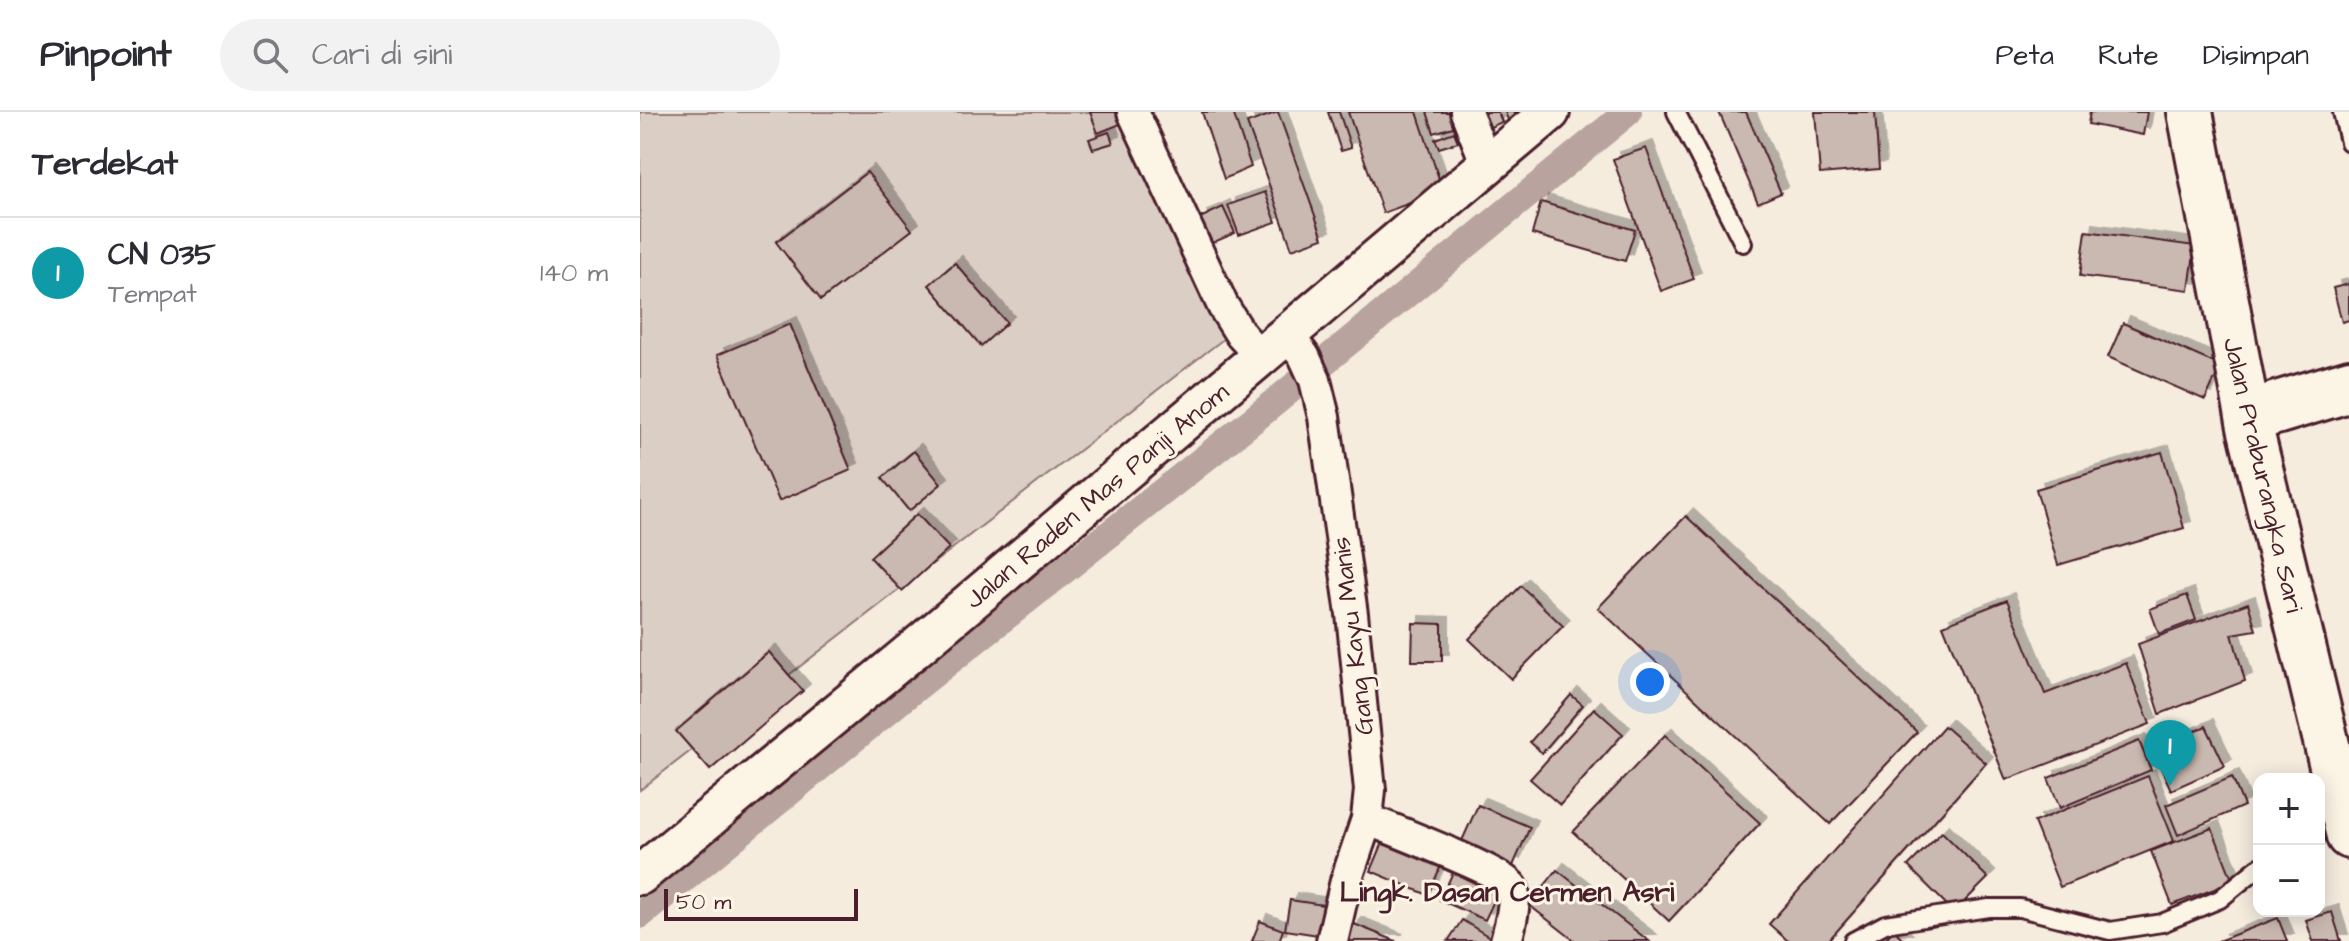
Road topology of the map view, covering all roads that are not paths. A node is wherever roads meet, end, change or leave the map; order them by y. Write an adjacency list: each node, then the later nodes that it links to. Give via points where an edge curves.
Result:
1 (1133, 112): 10 (street, via 1241,335)
2 (1466, 112): 8 (street)
3 (1550, 112): 8 (street, Jalan Raden Mas Panji Anom)
4 (1676, 112): 9 (lane)
5 (2190, 112): 13 (main road, Jalan Praburangka Sari)
6 (2342, 112): 7 (lane)
7 (2349, 142)
8 (1487, 165): 10 (street, Jalan Raden Mas Panji Anom)
9 (1743, 243)
10 (1292, 357): 14 (street, Gang Kayu Manis, via 1324,417 1352,614 1370,790); 17 (street, Jalan Raden Mas Panji Anom, via 917,647)
11 (2349, 375): 13 (street)
12 (2349, 397): 13 (street)
13 (2248, 417): 15 (main road, Jalan Praburangka Sari)
14 (1367, 819): 18 (street, Gang Kayu Manis); 19 (street, via 1506,880 1515,897)
15 (2342, 824)
16 (2253, 872): 20 (lane, via 2220,899 2162,923 2110,931 2020,908 1989,908 1885,924)
17 (640, 875)
18 (1332, 941)
19 (1506, 941)
20 (1853, 941)

